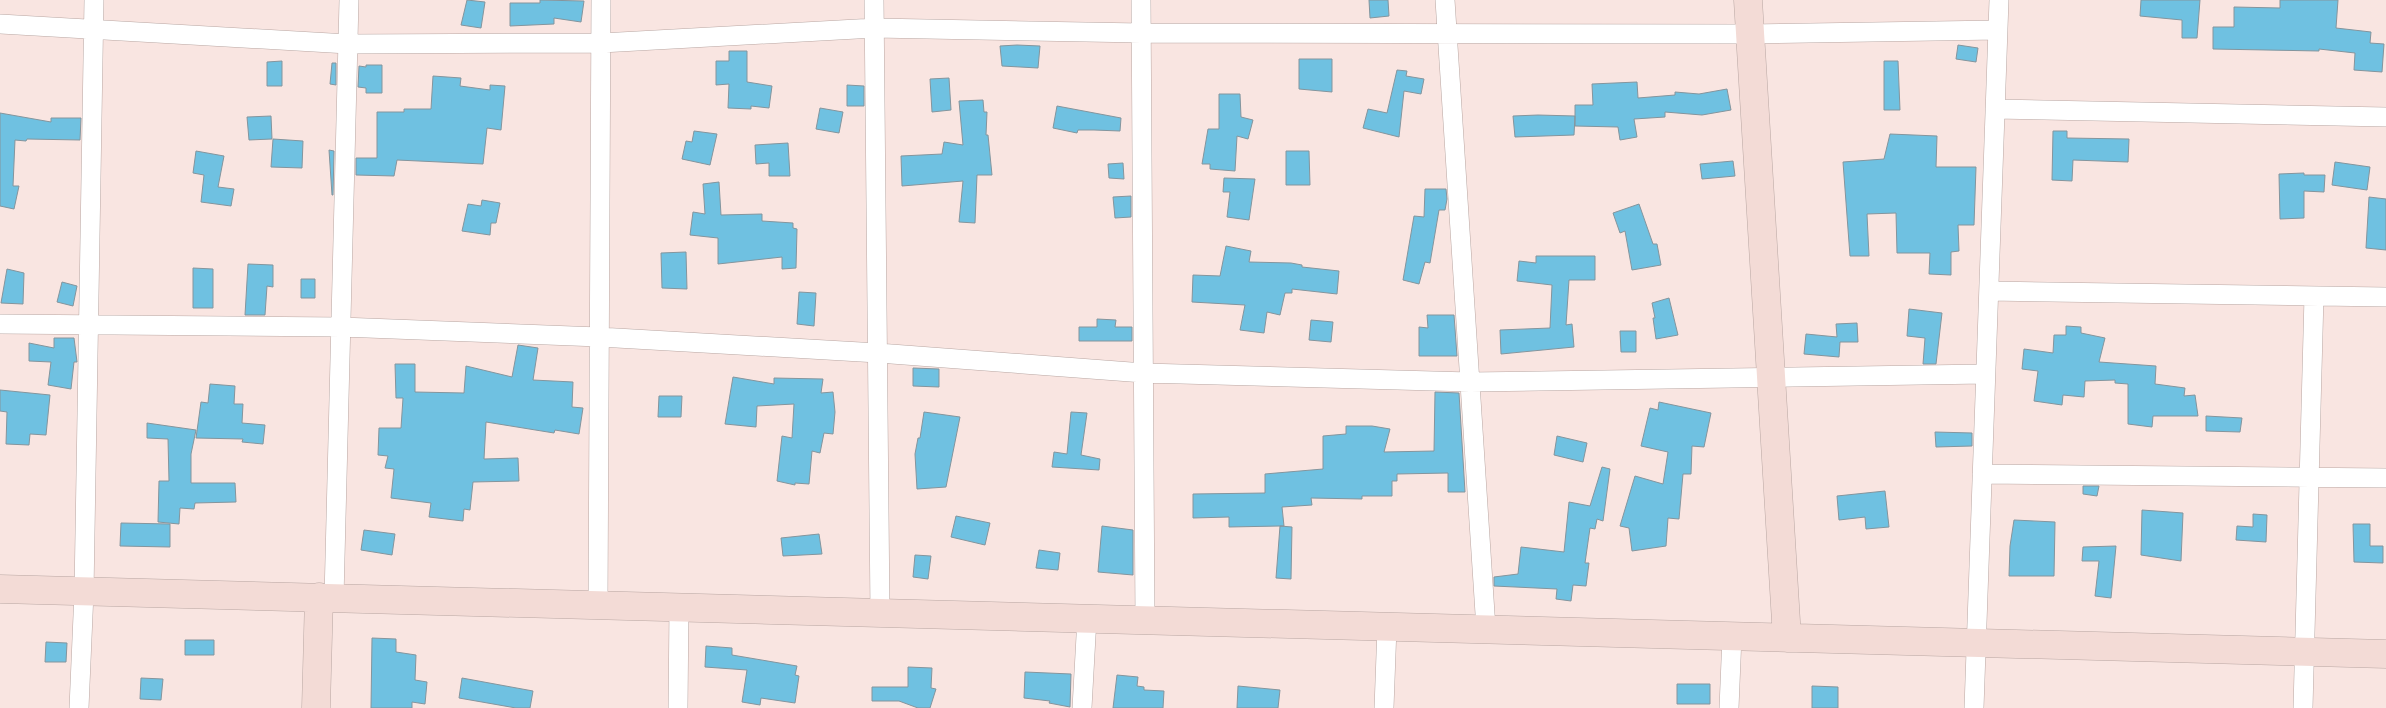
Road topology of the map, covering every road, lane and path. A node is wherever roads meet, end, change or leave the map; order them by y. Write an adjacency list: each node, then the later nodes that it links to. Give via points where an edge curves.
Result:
1 (94, 0): 11 (street)
2 (350, 0): 17 (street)
3 (601, 0): 16 (street)
4 (874, 0): 10 (street)
5 (1141, 0): 14 (street)
6 (1445, 0): 13 (street)
7 (1748, 0): 15 (main road)
8 (1999, 0): 12 (street)
9 (0, 24): 11 (street)
10 (874, 28): 14 (street); 16 (street); 27 (street)
11 (93, 29): 17 (street); 24 (street)
12 (1998, 30): 15 (street); 18 (street)
13 (1447, 32): 14 (street); 15 (street); 31 (street)
14 (1141, 33): 28 (street)
15 (1750, 34): 30 (main road)
16 (601, 43): 17 (street); 26 (street)
17 (348, 44): 25 (street)
18 (1995, 109): 19 (street); 20 (street)
19 (2386, 117)
20 (1988, 291): 21 (street); 29 (street)
21 (2314, 296): 22 (street); 33 (street)
22 (2386, 297)
23 (0, 324): 24 (street)
24 (88, 325): 25 (street); 36 (street)
25 (341, 327): 26 (street); 37 (street)
26 (599, 337): 27 (street); 38 (street)
27 (878, 353): 28 (street); 40 (street)
28 (1144, 373): 31 (street); 42 (street)
29 (1985, 374): 30 (street); 32 (street)
30 (1771, 377): 31 (street); 46 (main road)
31 (1470, 382): 44 (street)
32 (1982, 474): 33 (street); 47 (street)
33 (2309, 477): 34 (street); 48 (street)
34 (2386, 478)
35 (0, 589): 36 (main road)
36 (84, 592): 37 (main road); 50 (street)
37 (326, 597): 38 (main road); 51 (main road)
38 (598, 605): 39 (main road)
39 (680, 607): 40 (main road); 52 (street)
40 (880, 613): 41 (main road)
41 (1087, 618): 42 (main road); 53 (street)
42 (1145, 620): 43 (main road)
43 (1387, 627): 44 (main road); 54 (street)
44 (1486, 630): 45 (main road)
45 (1732, 636): 46 (main road); 55 (street)
46 (1787, 638): 47 (main road)
47 (1976, 643): 48 (main road); 56 (street)
48 (2304, 652): 49 (main road); 57 (street)
49 (2386, 654)
50 (79, 708)
51 (316, 708)
52 (678, 708)
53 (1082, 708)
54 (1384, 708)
55 (1729, 708)
56 (1974, 708)
57 (2303, 708)

